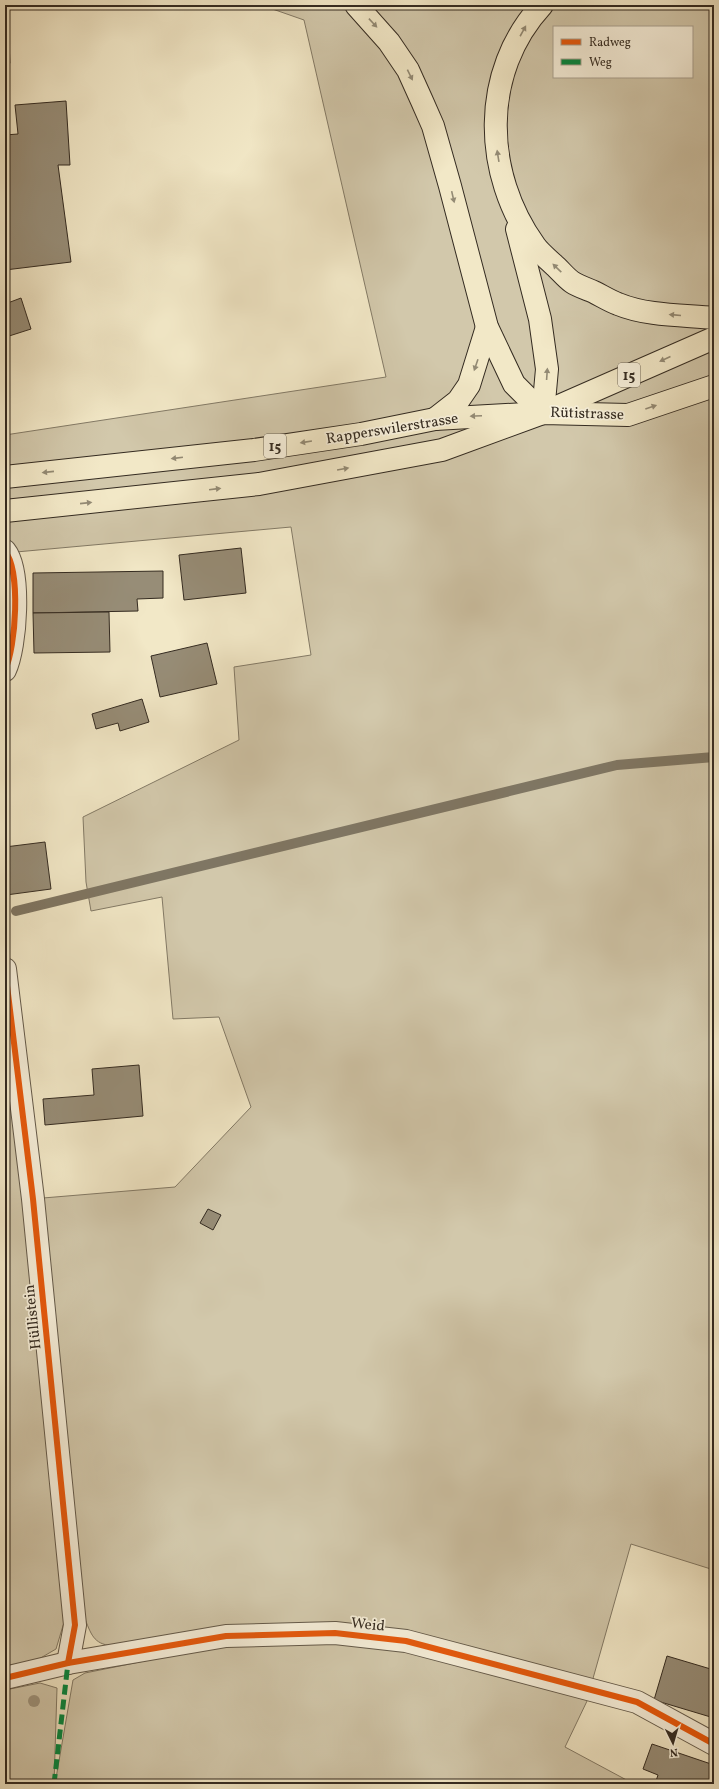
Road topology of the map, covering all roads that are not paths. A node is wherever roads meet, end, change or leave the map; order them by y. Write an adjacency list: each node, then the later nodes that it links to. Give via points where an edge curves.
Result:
1 (356, 5): 5 (main road, one-way to 5, via 389,42 408,70 433,126)
2 (542, 5): 3 (main road, one-way to 2, via 495,136 498,88 505,65 517,42 530,18)
3 (509, 201): 4 (main road, one-way to 3, via 657,313 619,305 572,282 535,246); 8 (main road, one-way to 3, via 547,369 540,318)
4 (714, 318)
5 (487, 327): 8 (main road, via 514,384); 9 (main road, one-way to 9, via 469,385 458,400)
6 (714, 338): 8 (main road, Rütistrasse / 15, one-way to 8)
7 (714, 386): 8 (main road, Rütistrasse / 15, one-way to 7, via 628,415)
8 (543, 413): 9 (main road, Rapperswilerstrasse / 15, one-way to 9); 11 (main road, Rapperswilerstrasse / 15, one-way to 8, via 259,484 442,450)
9 (435, 419): 10 (main road, Rapperswilerstrasse / 15, one-way to 10, via 361,434 254,450)
10 (5, 477)
11 (5, 511)
12 (5, 551): 13 (street, via 15,573 14,637)
13 (5, 670)
14 (5, 969): 15 (street, Hüllistein, via 33,1199 75,1625)
15 (68, 1663): 16 (street, Weid); 17 (street, Weid, via 226,1636 335,1633 406,1641 637,1702)
16 (5, 1678)
17 (714, 1744)

